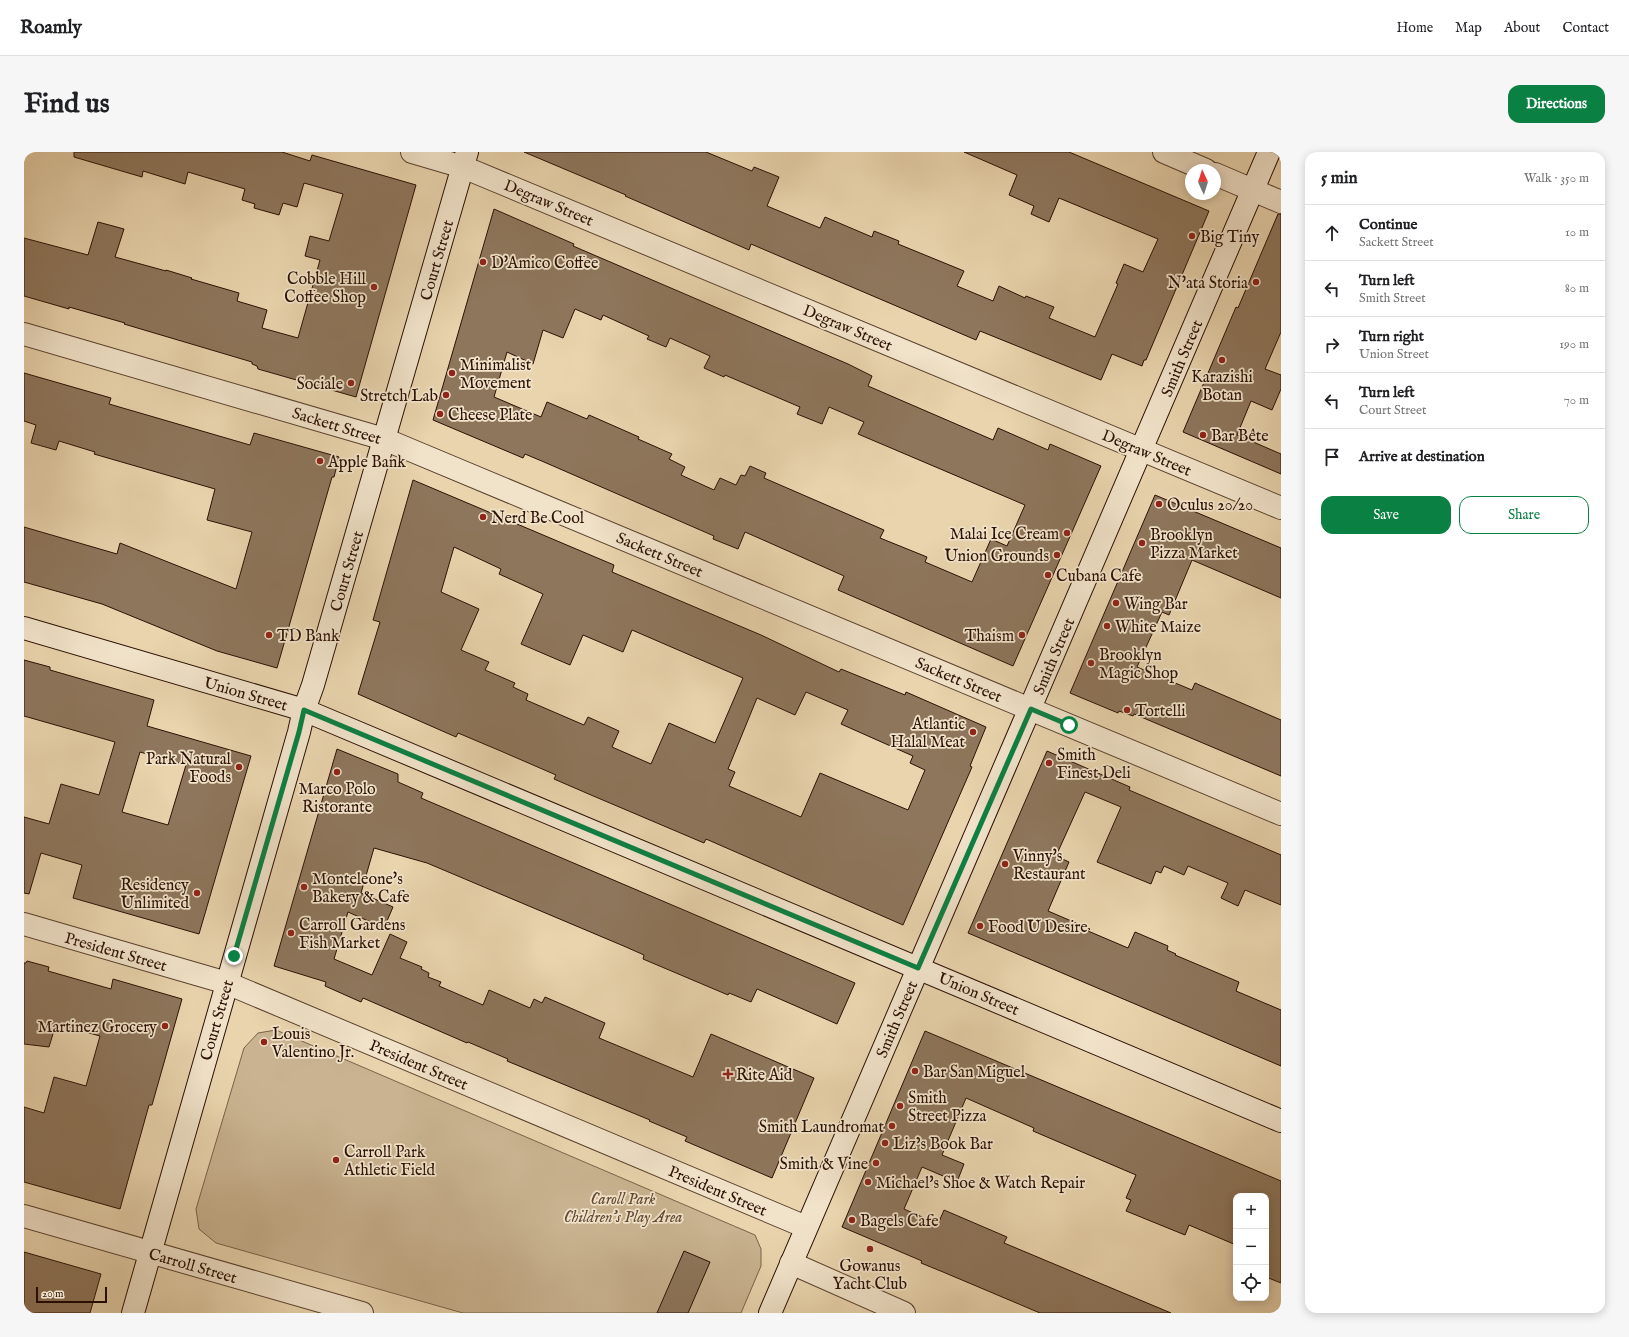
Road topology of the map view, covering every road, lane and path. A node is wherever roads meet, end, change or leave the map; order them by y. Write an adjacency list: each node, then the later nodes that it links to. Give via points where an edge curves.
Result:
1 (412, 152): 4 (street, Degraw Street)
2 (1164, 152): 5 (street)
3 (1269, 152): 7 (street, Smith Street)
4 (465, 159): 10 (street, Court Street); 11 (street, Degraw Street)
5 (1192, 164)
6 (1221, 177): 7 (street)
7 (1253, 190): 8 (street); 11 (street, Smith Street)
8 (1281, 202)
9 (24, 334): 10 (street, Sackett Street)
10 (384, 439): 14 (street, Sackett Street); 15 (street, Court Street)
11 (1142, 449): 12 (street, Degraw Street); 14 (street, Smith Street)
12 (1281, 508)
13 (24, 628): 15 (street, Union Street)
14 (1031, 709): 16 (street, Sackett Street); 18 (street, Smith Street)
15 (304, 710): 18 (street, Union Street); 19 (street, Court Street)
16 (1281, 814)
17 (24, 924): 19 (street, President Street)
18 (918, 968): 20 (street, Union Street); 22 (street, Smith Street)
19 (227, 983): 22 (street, President Street); 23 (street, Court Street)
20 (1281, 1121)
21 (24, 1216): 23 (street, Carroll Street)
22 (806, 1227): 24 (street, Smith Street)
23 (150, 1253): 25 (street, Court Street); 26 (street, Carroll Street)
24 (791, 1263): 27 (street, Smith Street); 28 (street)
25 (133, 1313)
26 (362, 1313)
27 (770, 1313)
28 (904, 1313)

